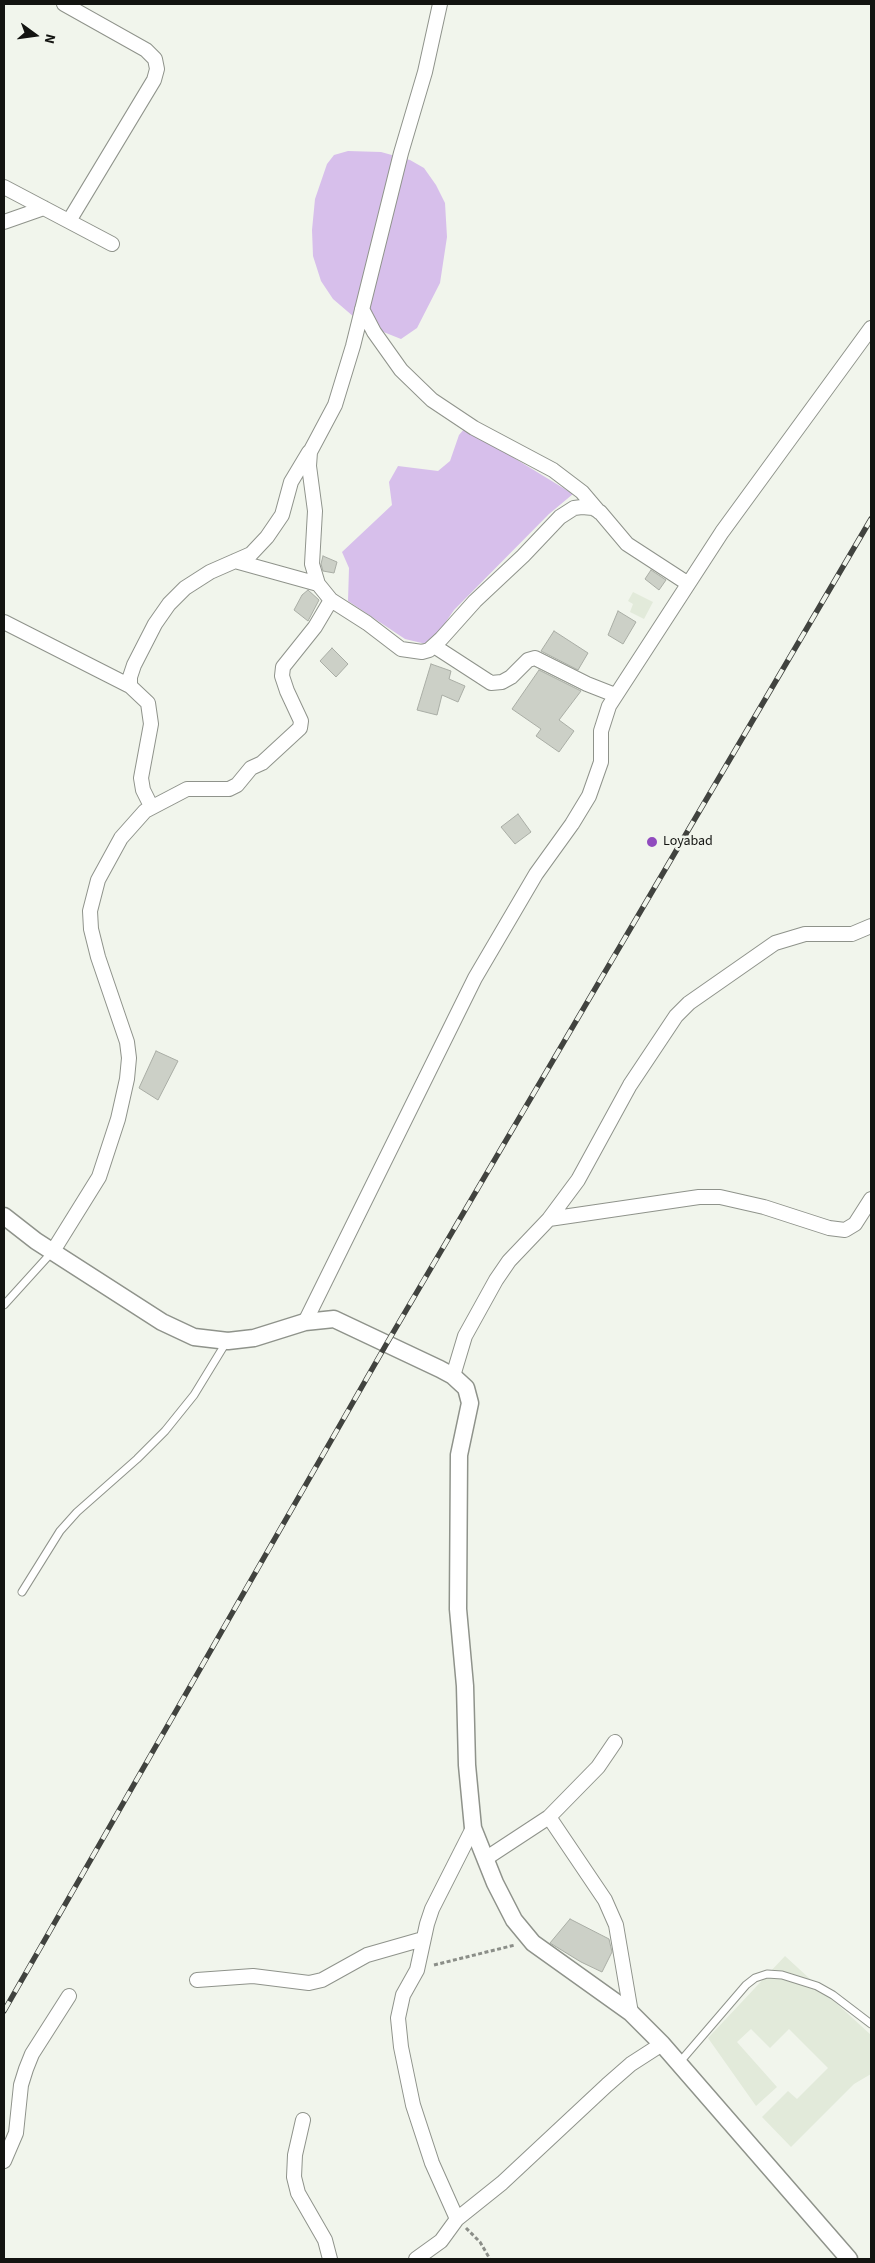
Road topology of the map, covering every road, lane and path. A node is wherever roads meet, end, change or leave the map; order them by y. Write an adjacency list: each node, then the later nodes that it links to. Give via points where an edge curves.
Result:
1 (64, 4): 6 (street, via 146,50 156,59 157,69 154,80)
2 (440, 4): 8 (street)
3 (4, 187): 4 (street)
4 (44, 208): 5 (street); 6 (street)
5 (4, 222)
6 (69, 222): 7 (street)
7 (112, 244)
8 (362, 310): 10 (street, via 335,405); 11 (street, via 401,370 432,400 474,428 554,470 582,492)
9 (871, 328): 13 (street)
10 (310, 452): 12 (street, via 291,482 282,515 274,527 251,554); 14 (street, via 315,511 312,564)
11 (600, 512): 13 (street, via 627,544); 17 (street, via 582,507 560,517)
12 (235, 561): 14 (street); 18 (street, via 195,581 169,604 134,665)
13 (687, 583): 19 (street)
14 (318, 584): 15 (street)
15 (331, 600): 17 (street, via 401,649 422,652); 20 (street, via 316,627 283,667 287,691 302,721 300,728 262,763 250,768 237,785 229,789 187,789)
16 (4, 622): 18 (street)
17 (434, 646): 19 (street, via 491,683 511,677 528,660 535,658)
18 (130, 686): 20 (street, via 148,703 150,713 150,737 141,778)
19 (615, 695): 27 (street, via 600,730 601,762 589,796 536,874 475,978)
20 (150, 806): 25 (street, via 121,838 98,880 93,897 90,911 93,942 127,1042 127,1079 99,1177)
21 (871, 926): 24 (street, via 852,934 805,934 775,943 689,1003 650,1052 578,1180)
22 (871, 1199): 24 (street, via 855,1224 845,1230 720,1197 699,1197)
23 (4, 1216): 25 (street)
24 (549, 1219): 29 (street, via 509,1261 496,1280 464,1336)
25 (53, 1251): 26 (lane); 28 (street, via 162,1322 194,1337)
26 (4, 1304)
27 (305, 1322): 28 (street, via 254,1338); 29 (street, via 334,1318)
28 (228, 1341): 30 (lane, via 194,1395 165,1431 76,1512 60,1531)
29 (453, 1376): 33 (street, via 466,1388 470,1403 459,1455 458,1609)
30 (22, 1592)
31 (615, 1742): 32 (street, via 598,1767)
32 (549, 1817): 34 (street); 40 (street, via 605,1900 616,1925)
33 (473, 1828): 34 (street); 35 (street, via 432,1909)
34 (485, 1859): 36 (street, via 514,1920)
35 (423, 1939): 37 (street); 38 (street, via 367,1955 322,1980 308,1983 253,1976)
36 (533, 1942): 37 (path); 40 (street)
37 (417, 1970): 46 (street, via 400,2004 401,2047 424,2140)
38 (197, 1980)
39 (68, 1996): 45 (street, via 26,2069 16,2133)
40 (631, 2013): 42 (street)
41 (871, 2024): 43 (lane, via 817,1986 782,1975 767,1974 746,1985)
42 (662, 2044): 43 (street); 46 (street, via 613,2080 502,2183)
43 (679, 2063): 50 (street)
44 (303, 2120): 47 (street, via 295,2154 294,2176 298,2193 325,2240)
45 (4, 2161)
46 (457, 2219): 48 (street, via 441,2241); 49 (path, via 480,2242)
47 (330, 2259)
48 (416, 2259)
49 (490, 2259)
50 (849, 2259)

